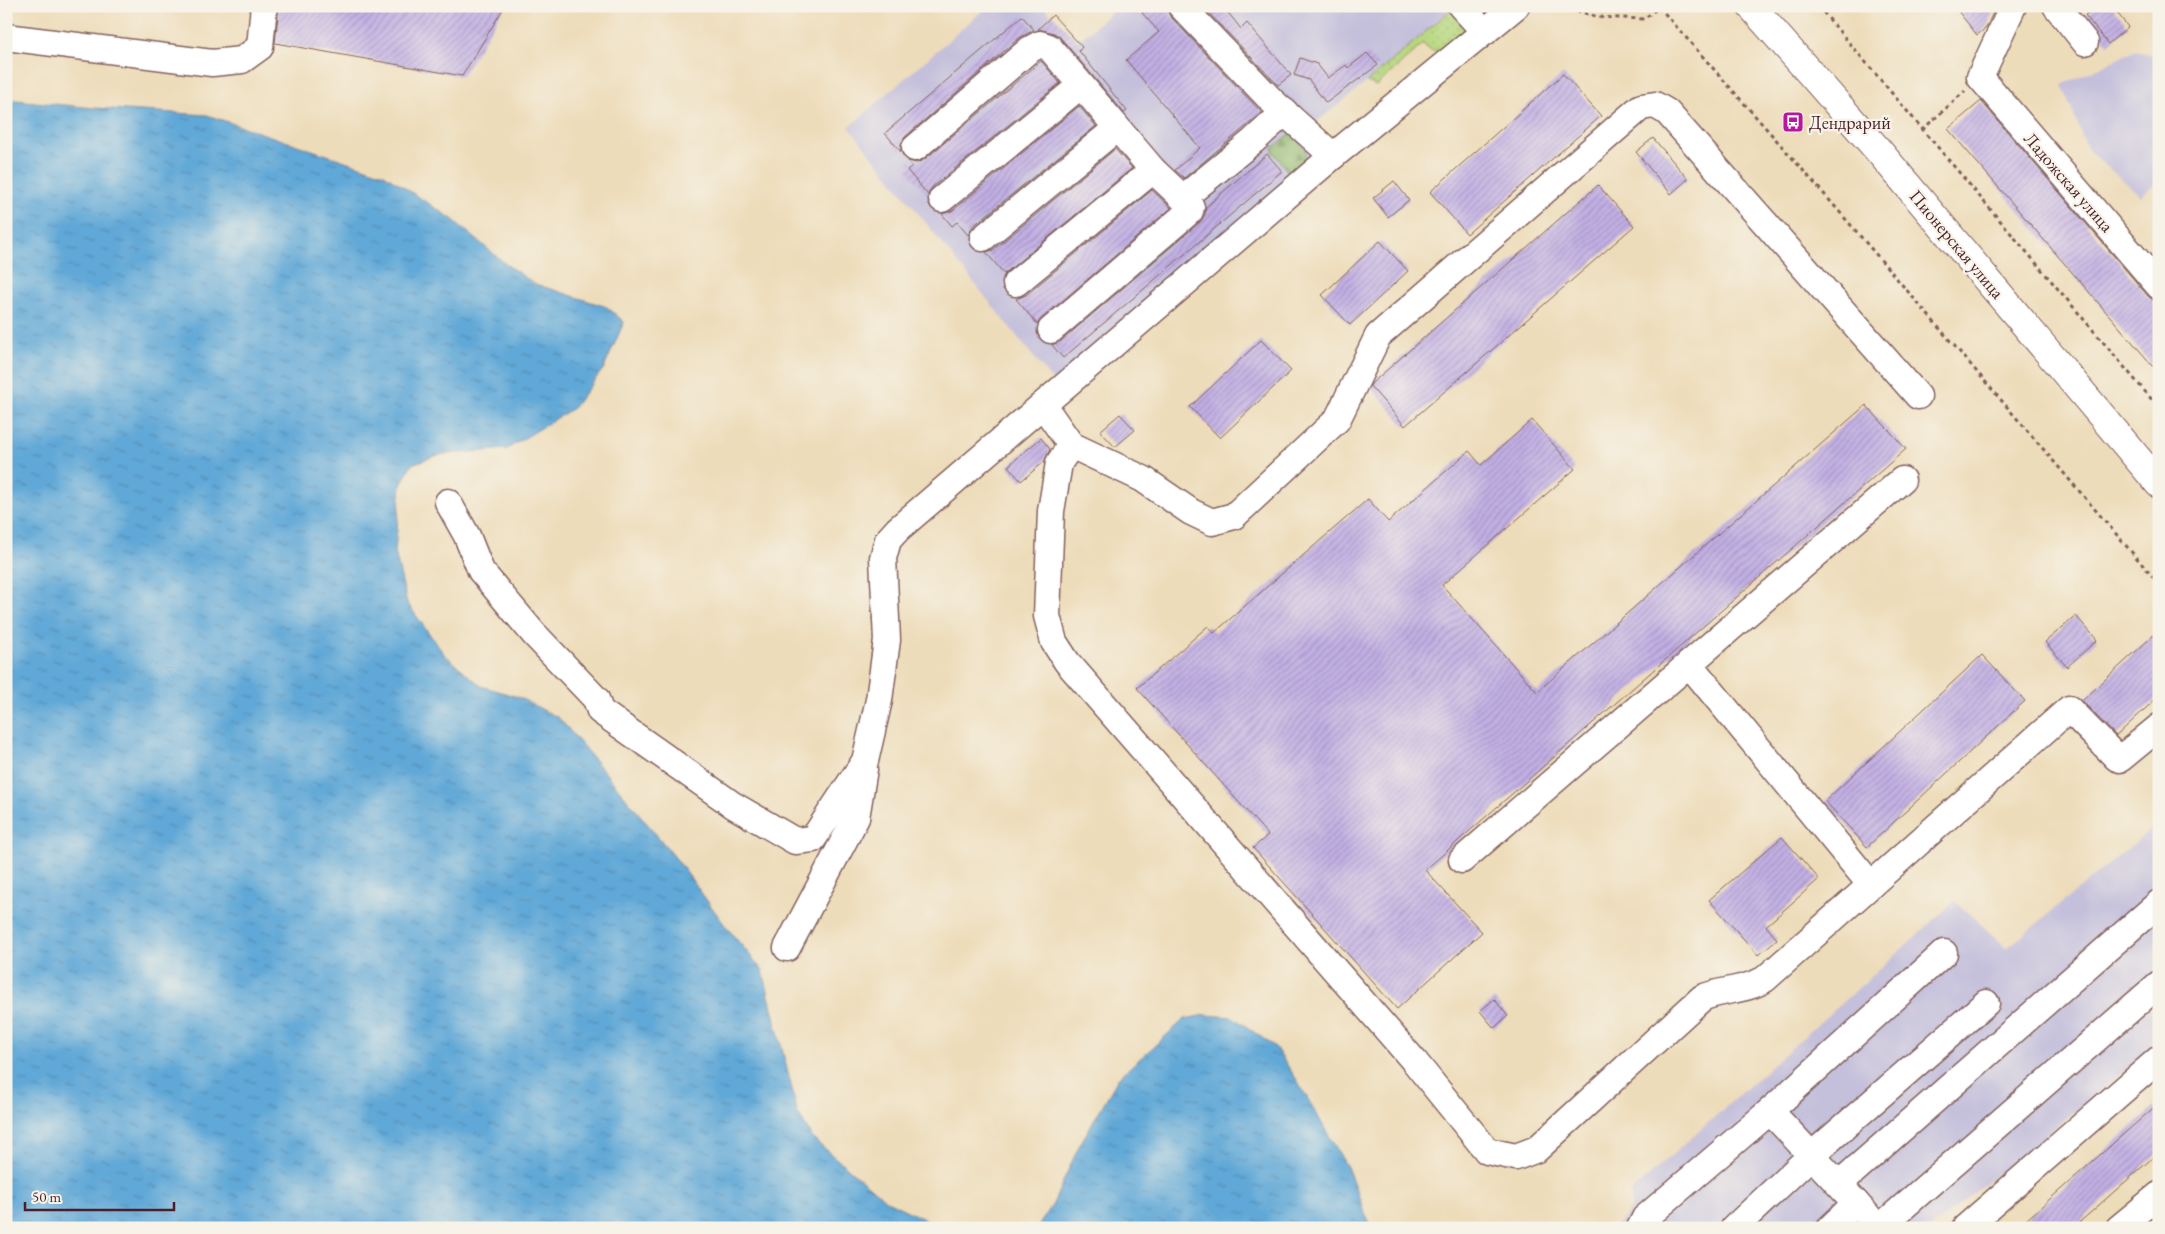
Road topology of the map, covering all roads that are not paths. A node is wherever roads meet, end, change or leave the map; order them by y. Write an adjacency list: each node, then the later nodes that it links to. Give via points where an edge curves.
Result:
1 (264, 6): 9 (street, via 260,47 242,60 212,63)
2 (1181, 6): 12 (street)
3 (1461, 6): 8 (street)
4 (1516, 6): 8 (street)
5 (1752, 6): 27 (main road, Пионерская улица)
6 (2013, 6): 21 (street, Ладожская улица, via 1980,77)
7 (2056, 6): 10 (street)
8 (1486, 32): 15 (street)
9 (6, 37)
10 (2085, 42)
11 (1080, 86): 13 (street); 14 (street, via 1049,47 1040,44); 18 (street)
12 (1285, 112): 15 (street); 17 (street)
13 (1117, 128): 16 (street); 19 (street)
14 (915, 148)
15 (1333, 156): 24 (street)
16 (1153, 170): 17 (street); 20 (street)
17 (1183, 198): 22 (street, via 1191,207 1190,211)
18 (942, 199)
19 (984, 238)
20 (1016, 283)
21 (2159, 286)
22 (1051, 330)
23 (1918, 396): 25 (street, via 1667,112 1655,106 1641,107 1378,336 1337,420 1234,516 1212,522 1191,512 1143,478)
24 (1043, 405): 25 (street); 31 (street, via 888,540 883,558 887,640 879,700)
25 (1071, 445): 33 (street, via 1059,463 1051,512 1047,616 1054,642 1067,662 1415,1062 1487,1151 1516,1157 1537,1149 1702,998 1756,985)
26 (1902, 480): 29 (street)
27 (2159, 484)
28 (448, 502): 31 (street, via 481,571 534,634 596,699 600,711 733,805 795,841 813,839)
29 (1689, 664): 32 (street); 33 (street)
30 (2159, 727): 33 (street, via 2120,759 2070,709)
31 (865, 761): 35 (street, via 856,818)
32 (1462, 860)
33 (1871, 885)
34 (2159, 904): 42 (street)
35 (787, 948)
36 (1944, 953): 40 (street)
37 (2159, 984): 48 (street)
38 (1986, 1003): 41 (street)
39 (2159, 1059): 49 (street)
40 (1770, 1110): 41 (street); 45 (street, via 1645,1218)
41 (1813, 1154): 42 (street); 46 (street)
42 (1839, 1184): 44 (street)
43 (2159, 1195): 50 (street)
44 (1856, 1203): 47 (street); 48 (street)
45 (1640, 1228)
46 (1734, 1228)
47 (1830, 1228)
48 (1878, 1228)
49 (1965, 1228)
50 (2119, 1228)

